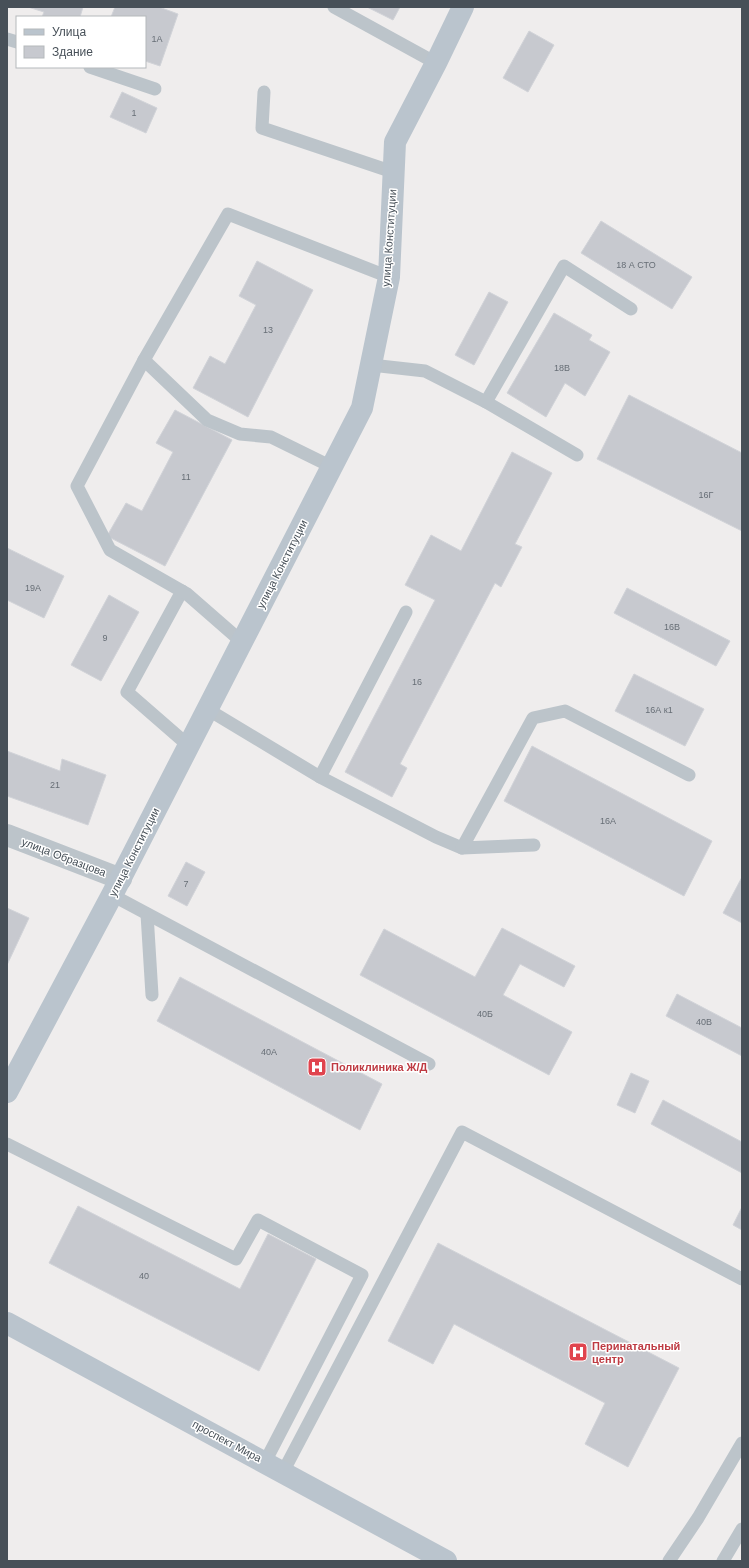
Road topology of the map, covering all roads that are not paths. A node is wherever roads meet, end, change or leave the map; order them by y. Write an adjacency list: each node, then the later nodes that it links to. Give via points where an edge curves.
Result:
1 (334, 7): 3 (lane)
2 (463, 7): 3 (main road, улица Конституции)
3 (436, 63): 7 (main road, улица Конституции, via 395,142)
4 (93, 68): 5 (lane)
5 (155, 90)
6 (264, 92): 7 (lane, via 262,128)
7 (393, 172): 8 (main road, улица Конституции)
8 (389, 276): 10 (lane, via 228,214); 11 (main road, улица Конституции)
9 (631, 309): 12 (lane, via 564,266)
10 (144, 360): 14 (lane, via 207,420 240,434 271,437); 15 (lane, via 77,486 110,550)
11 (371, 365): 12 (lane, via 425,371); 14 (main road, улица Конституции, via 362,408)
12 (486, 402): 13 (lane)
13 (577, 455)
14 (332, 467): 17 (main road, улица Конституции)
15 (182, 591): 17 (lane); 19 (lane, via 127,692)
16 (406, 612): 21 (lane)
17 (242, 642): 18 (main road, улица Конституции)
18 (207, 709): 19 (main road, улица Конституции); 21 (lane)
19 (189, 746): 25 (main road, улица Конституции)
20 (689, 775): 24 (lane, via 565,711 533,718)
21 (320, 777): 24 (lane)
22 (7, 835): 25 (street, улица Образцова)
23 (534, 845): 24 (lane)
24 (462, 848)
25 (117, 887): 26 (lane); 29 (main road, улица Конституции)
26 (148, 914): 27 (lane); 28 (lane)
27 (152, 995)
28 (429, 1064)
29 (7, 1092)
30 (7, 1144): 34 (lane, via 236,1259 258,1220 362,1275)
31 (742, 1279): 34 (lane, via 462,1132)
32 (7, 1323): 34 (main road, проспект Мира)
33 (742, 1443): 37 (lane, via 698,1518)
34 (274, 1467): 36 (main road, проспект Мира)
35 (742, 1529): 38 (lane)
36 (446, 1561)
37 (669, 1561)
38 (723, 1561)

